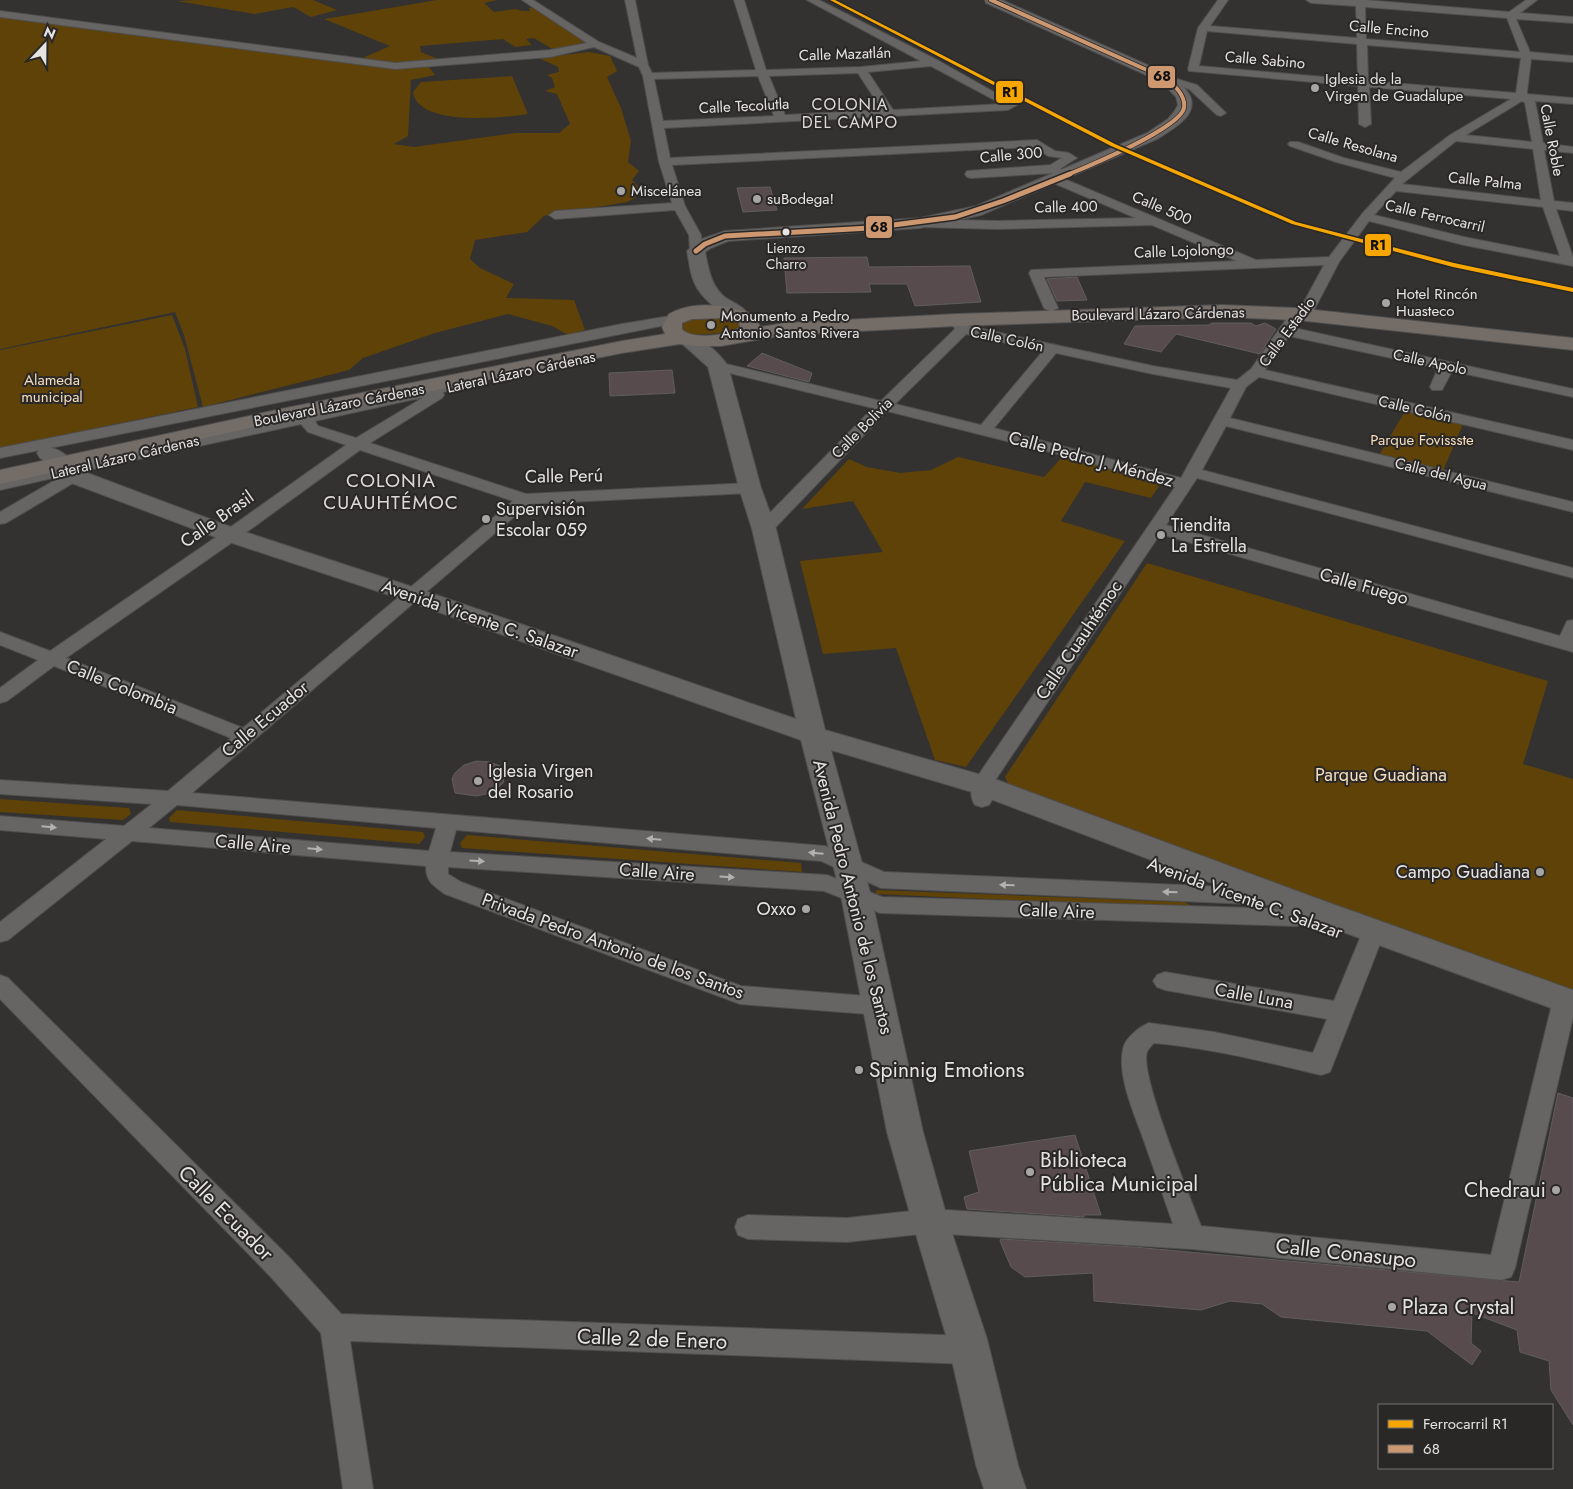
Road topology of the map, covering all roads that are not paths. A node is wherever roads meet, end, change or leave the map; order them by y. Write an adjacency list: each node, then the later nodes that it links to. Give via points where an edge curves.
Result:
1 (527, 0): 15 (street)
2 (630, 0): 19 (street)
3 (739, 0): 21 (street)
4 (812, 0): 18 (street, Calle Mazatlán)
5 (1223, 0): 13 (street)
6 (1311, 0): 9 (street)
7 (1532, 0): 11 (street)
8 (994, 2): 23 (main road); 37 (main road, via 1133,68 1166,89 1169,96 1169,112 1157,123)
9 (1360, 2): 11 (street); 14 (street)
10 (0, 14): 15 (street, via 395,66 572,52)
11 (1511, 15): 12 (street); 16 (street, via 1512,25)
12 (1573, 20)
13 (1203, 28): 14 (street, Calle Encino); 24 (street, Calle Sabino, via 1193,69)
14 (1360, 41): 16 (street, Calle Encino); 24 (street)
15 (595, 44): 19 (street)
16 (1526, 55): 17 (street, Calle Encino); 25 (street, Calle Roble)
17 (1573, 59)
18 (935, 64): 20 (street, Calle Mazatlán); 28 (street, Calle Tecolutla, via 1012,105)
19 (643, 65): 22 (street)
20 (861, 70): 21 (street, Calle Mazatlán); 28 (street)
21 (762, 72): 22 (street, Calle Mazatlán); 29 (street)
22 (648, 76): 31 (street)
23 (1167, 79): 27 (street, via 1193,86); 37 (main road, via 1183,96 1185,105 1174,122 1137,143)
24 (1363, 84): 25 (street, Calle Sabino); 30 (street)
25 (1522, 97): 26 (street, Calle Sabino); 32 (street, Calle Ferrocarril); 34 (street, Calle Roble, via 1530,101)
26 (1573, 101)
27 (1221, 113)
28 (890, 114): 29 (street, Calle Tecolutla)
29 (781, 119): 31 (street, Calle Tecolutla)
30 (1365, 124)
31 (659, 125): 36 (street)
32 (1454, 138): 34 (street); 39 (street, Calle Ferrocarril)
33 (1294, 144): 39 (street, Calle Resolana)
34 (1537, 147): 35 (street); 41 (street, Calle Roble)
35 (1573, 150)
36 (665, 162): 37 (street, via 1037,143 1052,154 1071,158); 42 (street)
37 (1055, 172): 38 (street, Calle 300); 46 (street, Calle 500); 47 (main road, via 981,210); 48 (main road, via 968,206 939,212 910,217 711,230)
38 (971, 174)
39 (1403, 176): 40 (street, Calle Ferrocarril)
40 (1393, 187): 41 (street, Calle Palma); 45 (street, Calle Ferrocarril)
41 (1548, 204): 43 (street, Calle Palma); 50 (street, Calle Roble)
42 (679, 206): 44 (street); 48 (street)
43 (1573, 207)
44 (555, 215)
45 (1366, 217): 49 (street, Calle Estadio); 50 (street, Calle Ferrocarril)
46 (1152, 221): 47 (street, Calle 400, via 998,225); 51 (street, Calle 500)
47 (920, 223): 48 (main road, via 725,236 705,244)
48 (696, 243): 52 (main road)
49 (1333, 261): 51 (street, Calle Lojolongo); 54 (street, Calle Estadio)
50 (1570, 261)
51 (1258, 264): 53 (street, Calle Lojolongo, via 1036,272)
52 (703, 283): 56 (main road); 57 (main road)
53 (1052, 308): 54 (main road, Boulevard Lázaro Cárdenas, via 1186,305); 56 (main road, Boulevard Lázaro Cárdenas, via 784,318)
54 (1303, 311): 55 (main road, Boulevard Lázaro Cárdenas); 58 (street, Calle Estadio); 59 (main road, Boulevard Lázaro Cárdenas, via 1376,312); 60 (main road, Boulevard Lázaro Cárdenas)
55 (960, 324): 56 (main road, Boulevard Lázaro Cárdenas, via 792,328); 61 (street, Calle Colón); 69 (street, Calle Bolivia)
56 (741, 325): 57 (main road, via 712,340); 57 (main road, via 723,312); 62 (main road)
57 (681, 329): 62 (main road, Calle Pedro J. Méndez); 65 (main road, Boulevard Lázaro Cárdenas, via 613,349); 65 (street, Lateral Lázaro Cárdenas, via 555,364); 75 (street, Lateral Lázaro Cárdenas, via 583,335)
58 (1286, 331): 63 (street, Calle Apolo); 64 (street, Calle Estadio)
59 (1573, 336)
60 (1573, 344)
61 (1052, 349): 66 (street, Calle Colón); 72 (street)
62 (717, 364): 69 (street, Calle Pedro J. Méndez); 81 (main road, Avenida Pedro Antonio de los Santos)
63 (1447, 365): 67 (street); 68 (street, Calle Apolo)
64 (1256, 372): 66 (street, Calle Estadio); 74 (street, Calle Colón)
65 (466, 378): 70 (street, Lateral Lázaro Cárdenas); 73 (street, Calle Brasil); 77 (main road, Boulevard Lázaro Cárdenas, via 281,415)
66 (1240, 385): 71 (street, Calle Estadio)
67 (1437, 387)
68 (1573, 393)
69 (883, 407): 72 (street, Calle Pedro J. Méndez); 86 (street, Calle Bolivia)
70 (305, 418): 73 (street, Calle Perú, via 313,429); 77 (street, Lateral Lázaro Cárdenas)
71 (1221, 420): 79 (street, Calle Estadio); 83 (street, Calle del Agua)
72 (985, 430): 79 (street, Calle Pedro J. Méndez, via 1110,462)
73 (357, 444): 82 (street, Calle Perú); 87 (street, Calle Brasil)
74 (1573, 445)
75 (0, 453)
76 (0, 463): 77 (main road, Boulevard Lázaro Cárdenas)
77 (63, 466): 78 (main road, Boulevard Lázaro Cárdenas); 80 (street, Lateral Lázaro Cárdenas); 84 (street); 87 (main road, Avenida Vicente C. Salazar)
78 (0, 477)
79 (1189, 478): 85 (street, Calle Cuauhtémoc); 88 (street, Calle Pedro J. Méndez)
80 (0, 485)
81 (750, 488): 82 (street, Calle Perú); 86 (main road, Avenida Pedro Antonio de los Santos)
82 (526, 499): 89 (street, Calle Ecuador)
83 (1573, 506)
84 (0, 519)
85 (1155, 527): 92 (street, Calle Fuego); 98 (street, Calle Cuauhtémoc)
86 (764, 529): 95 (main road, Avenida Pedro Antonio de los Santos)
87 (231, 535): 89 (main road, Avenida Vicente C. Salazar); 93 (street, Calle Brasil)
88 (1573, 573)
89 (413, 595): 95 (main road, Avenida Vicente C. Salazar); 96 (street, Calle Ecuador)
90 (1573, 625): 92 (street)
91 (0, 638): 93 (street, Calle Colombia)
92 (1570, 645)
93 (51, 659): 94 (street, Calle Brasil); 96 (street, Calle Colombia)
94 (0, 697)
95 (813, 735): 98 (main road, Avenida Vicente C. Salazar, via 921,768); 104 (main road, Avenida Pedro Antonio de los Santos)
96 (245, 736): 99 (street, Calle Ecuador)
97 (0, 787): 99 (street, Calle Aire)
98 (982, 793): 105 (main road, Avenida Vicente C. Salazar); 106 (main road, Avenida Vicente C. Salazar)
99 (173, 798): 100 (street, Calle Aire); 102 (street, Calle Ecuador)
100 (448, 822): 103 (street, Privada Pedro Antonio de los Santos); 104 (street, Calle Aire, one-way to 100, via 825,854)
101 (0, 823): 102 (street, Calle Aire, one-way to 102)
102 (128, 834): 103 (street, Calle Aire, one-way to 103); 107 (street, Calle Ecuador)
103 (437, 859): 104 (street, Calle Aire, one-way to 104, via 827,883); 111 (street, Privada Pedro Antonio de los Santos, via 436,877 452,888 740,995)
104 (852, 880): 105 (street, Calle Aire, one-way to 104); 106 (street, Calle Aire, via 880,905); 111 (main road, Avenida Pedro Antonio de los Santos)
105 (1236, 895): 106 (main road, Avenida Vicente C. Salazar)
106 (1293, 907): 108 (main road, Avenida Vicente C. Salazar)
107 (0, 934)
108 (1371, 937): 112 (main road, Avenida Vicente C. Salazar); 113 (street)
109 (1165, 981): 113 (street, Calle Luna)
110 (0, 984): 117 (street, Calle Ecuador)
111 (880, 1006): 114 (main road, Avenida Pedro Antonio de los Santos, via 906,1132)
112 (1568, 1009): 116 (street, Calle Conasupo, via 1500,1268)
113 (1342, 1012): 116 (street, via 1320,1065 1182,1036 1149,1033 1135,1048 1134,1066 1140,1094)
114 (930, 1221): 115 (street, Calle Conasupo, via 847,1230); 116 (street, Calle Conasupo); 118 (main road, Avenida Pedro Antonio de los Santos)
115 (748, 1227)
116 (1191, 1237)
117 (334, 1327): 118 (street, Calle 2 de Enero); 119 (street)
118 (970, 1350): 120 (main road, Avenida Pedro Antonio de los Santos)
119 (358, 1489)
120 (1005, 1489)

